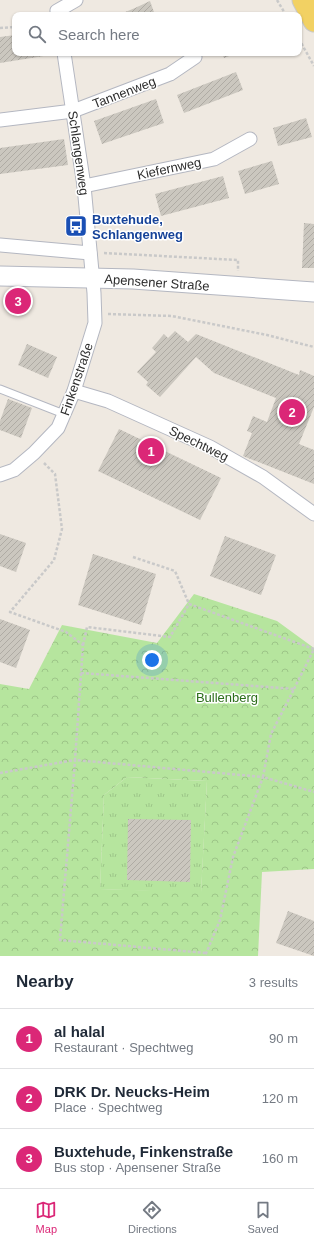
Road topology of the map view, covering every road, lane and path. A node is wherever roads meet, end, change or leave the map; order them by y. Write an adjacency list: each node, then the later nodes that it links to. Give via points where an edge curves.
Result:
1 (76, 0): 4 (street)
2 (277, 0): 5 (path)
3 (303, 0): 6 (main road)
4 (57, 12)
5 (284, 12)
6 (314, 21)
7 (12, 26): 8 (path)
8 (0, 28)
9 (302, 44): 12 (path)
10 (64, 56): 13 (street, Schlangenweg)
11 (195, 57): 13 (street, Tannenweg, via 170,74)
12 (314, 66)
13 (73, 111): 14 (street, Tannenweg); 16 (street, Schlangenweg)
14 (0, 120)
15 (250, 139): 16 (street, Kiefernweg, via 214,159)
16 (84, 186): 18 (street, Schlangenweg)
17 (0, 245): 18 (street)
18 (90, 253): 19 (path); 21 (street, Schlangenweg)
19 (238, 260)
20 (0, 276): 21 (main road, Apensener Straße)
21 (93, 285): 22 (main road, Apensener Straße, via 133,279); 23 (path, via 103,313 172,316); 25 (street, Finkenstraße, via 95,323)
22 (314, 292)
23 (314, 347)
24 (0, 389): 26 (lane)
25 (74, 391): 26 (street, Finkenstraße); 29 (street, Spechtweg, via 108,401 210,446 263,477)
26 (64, 414): 27 (street, Finkenstraße, via 58,428)
27 (34, 453): 28 (street, Finkenstraße, via 14,470); 32 (path, via 55,474 62,529 54,560 10,612 66,632)
28 (0, 476)
29 (314, 514)
30 (133, 557): 31 (path, via 174,571)
31 (189, 604): 32 (path, via 170,637 87,627); 33 (path)
32 (83, 645): 34 (path)
33 (314, 649): 35 (path)
34 (81, 673): 35 (path); 36 (path)
35 (294, 689): 38 (path, via 271,734)
36 (75, 760): 37 (path); 38 (path); 40 (path, via 60,940)
37 (0, 774)
38 (263, 777): 39 (path); 40 (path, via 233,857 220,920)
39 (314, 792)
40 (206, 954)

